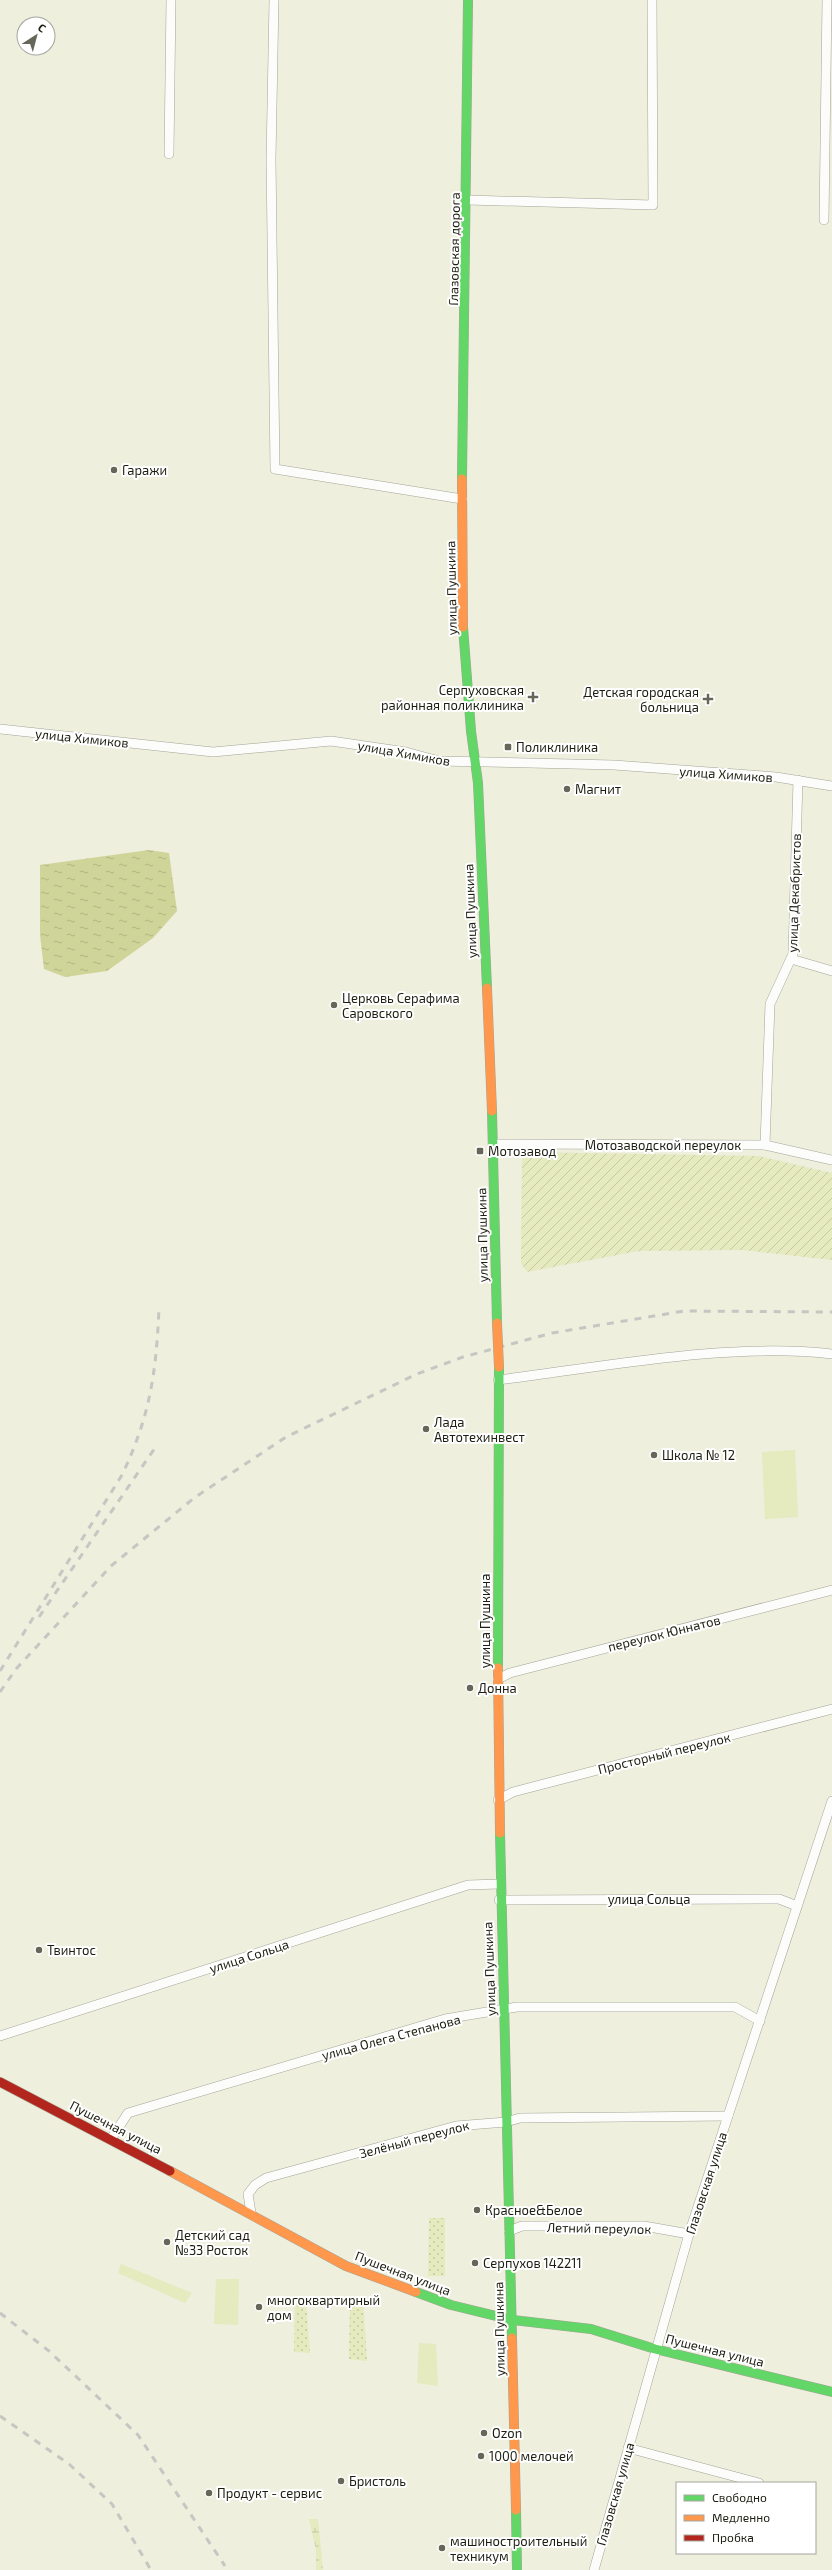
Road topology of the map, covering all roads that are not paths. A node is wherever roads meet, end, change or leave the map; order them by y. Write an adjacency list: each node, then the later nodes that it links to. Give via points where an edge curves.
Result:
1 (171, 0): 6 (street)
2 (274, 0): 9 (street, via 271,159 275,469)
3 (468, 0): 7 (street, Глазовская дорога)
4 (652, 0): 7 (street, via 654,205)
5 (827, 0): 8 (street)
6 (169, 154)
7 (468, 200): 9 (street, Глазовская дорога)
8 (824, 220)
9 (462, 499): 11 (street, улица Пушкина, via 463,597 470,742)
10 (0, 729): 11 (street, улица Химиков, via 213,752 332,741 406,752 440,761)
11 (474, 762): 12 (street, улица Химиков, via 614,765); 16 (street, улица Пушкина, via 478,783)
12 (798, 780): 13 (street, улица Химиков); 14 (street, улица Декабристов)
13 (832, 786)
14 (791, 959): 15 (street); 17 (street, улица Декабристов, via 770,1004)
15 (832, 971)
16 (493, 1144): 17 (street, Мотозаводской переулок); 20 (street, улица Пушкина, bridge)
17 (765, 1145): 18 (street, Мотозаводской переулок)
18 (832, 1160)
19 (832, 1354): 20 (street, via 768,1351 676,1357)
20 (498, 1380): 22 (street, улица Пушкина)
21 (832, 1590): 22 (street, переулок Юннатов, via 510,1673)
22 (498, 1680): 24 (street, улица Пушкина)
23 (832, 1710): 24 (street, Просторный переулок, via 513,1792)
24 (498, 1800): 26 (street, улица Пушкина)
25 (832, 1801): 28 (street, Глазовская улица)
26 (499, 1884): 27 (street, улица Пушкина); 31 (street, улица Сольца, via 468,1885)
27 (500, 1900): 28 (street, улица Сольца, via 779,1899); 29 (street, улица Пушкина)
28 (797, 1906): 30 (street, Глазовская улица)
29 (503, 2011): 30 (street, улица Олега Степанова, via 518,2007 735,2007); 34 (street, улица Пушкина); 35 (street, улица Олега Степанова, via 445,2019 128,2113)
30 (760, 2021): 33 (street, Глазовская улица)
31 (0, 2036)
32 (0, 2082): 35 (street, Пушечная улица)
33 (728, 2116): 34 (street, Зелёный переулок, via 520,2118); 38 (street, Глазовская улица)
34 (506, 2122): 36 (street, Зелёный переулок, via 456,2126 266,2178 255,2185 248,2194); 37 (street, улица Пушкина)
35 (111, 2139): 36 (street, Пушечная улица)
36 (251, 2213): 39 (street, Пушечная улица, via 346,2266 451,2305)
37 (509, 2231): 38 (street, Летний переулок, via 522,2226 644,2226); 39 (street, улица Пушкина)
38 (689, 2234): 40 (street, Глазовская улица)
39 (513, 2320): 40 (street, Пушечная улица, via 591,2329); 44 (street, улица Пушкина)
40 (655, 2349): 41 (street, Пушечная улица); 42 (street, Глазовская улица)
41 (832, 2392)
42 (628, 2448): 43 (street); 45 (street, Глазовская улица)
43 (755, 2482)
44 (517, 2570)
45 (594, 2570)

